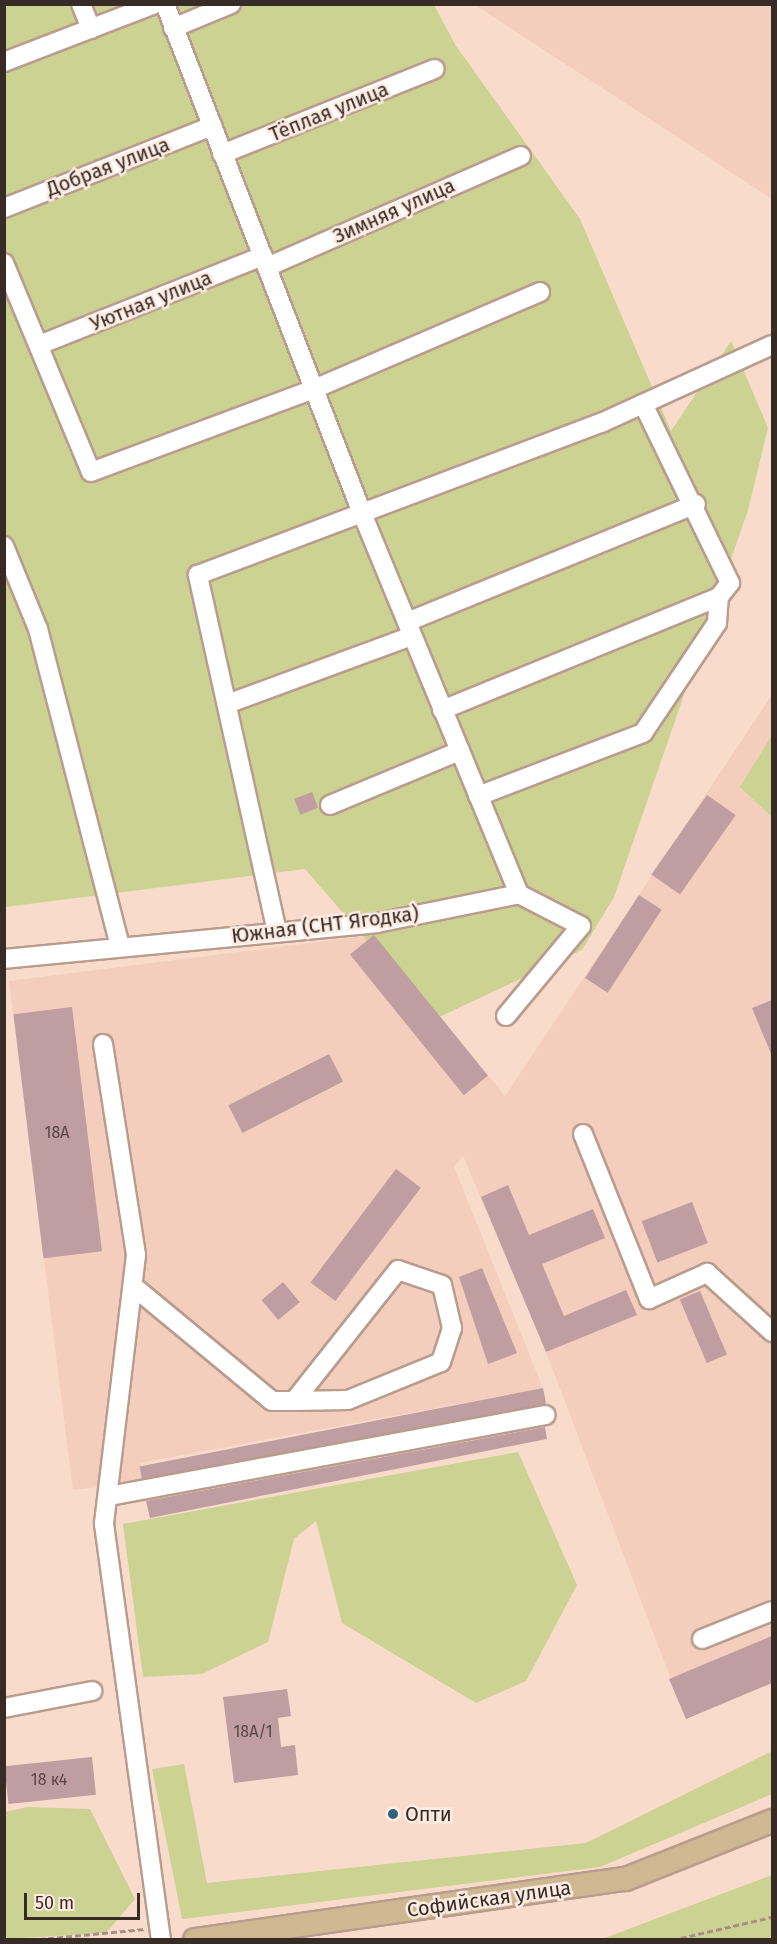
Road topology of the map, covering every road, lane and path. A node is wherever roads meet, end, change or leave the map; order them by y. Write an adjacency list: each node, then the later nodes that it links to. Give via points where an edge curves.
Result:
1 (81, 4): 6 (street)
2 (155, 4): 6 (street)
3 (165, 4): 5 (street)
4 (231, 4): 5 (street)
5 (173, 28): 9 (street)
6 (91, 29): 7 (street)
7 (4, 62)
8 (435, 69): 10 (street, Тёплая улица)
9 (212, 126): 10 (street); 12 (street, Добрая улица)
10 (222, 154): 13 (street)
11 (521, 156): 13 (street, Зимняя улица)
12 (4, 208)
13 (265, 262): 16 (street, Уютная улица); 18 (street)
14 (4, 263): 16 (street)
15 (540, 292): 18 (street)
16 (39, 345): 18 (street, via 91,472)
17 (772, 345): 19 (street)
18 (314, 389): 21 (street)
19 (643, 404): 20 (street); 21 (street)
20 (696, 504): 23 (street, via 730,583); 24 (street)
21 (362, 513): 24 (street); 25 (street, via 198,575)
22 (4, 546): 32 (street, via 38,629)
23 (719, 597): 26 (street); 28 (street, via 717,623 643,733)
24 (409, 629): 25 (street); 26 (street)
25 (227, 704): 31 (street)
26 (442, 710): 27 (street)
27 (460, 751): 28 (street); 29 (street)
28 (478, 796): 30 (street)
29 (330, 805)
30 (519, 894): 31 (street, Южная (СНТ Ягодка), via 377,923); 34 (street, via 581,926)
31 (278, 932): 32 (street, Южная (СНТ Ягодка))
32 (120, 947): 33 (street, Южная (СНТ Ягодка))
33 (4, 958)
34 (506, 1016)
35 (103, 1044): 37 (street, via 136,1255)
36 (583, 1134): 38 (street, via 649,1299 707,1273)
37 (133, 1286): 39 (street, via 272,1401); 41 (street)
38 (772, 1332)
39 (294, 1401): 39 (street, via 348,1400 441,1362 452,1328 442,1285 398,1270)
40 (546, 1415): 41 (street)
41 (109, 1496): 48 (street, via 104,1524)
42 (772, 1611): 43 (street)
43 (702, 1640)
44 (92, 1691): 45 (street)
45 (4, 1707)
46 (772, 1821): 49 (main road, Софийская улица, via 626,1879)
47 (772, 1917): 50 (path)
48 (161, 1940)
49 (195, 1940)
50 (672, 1940)

